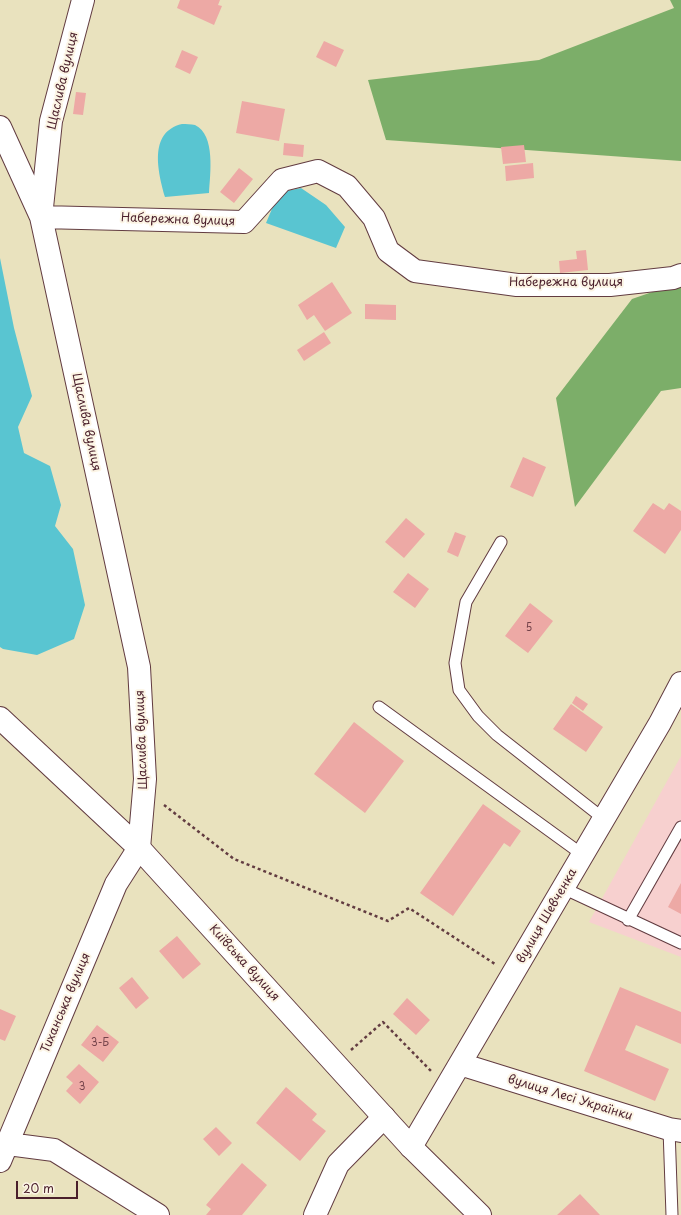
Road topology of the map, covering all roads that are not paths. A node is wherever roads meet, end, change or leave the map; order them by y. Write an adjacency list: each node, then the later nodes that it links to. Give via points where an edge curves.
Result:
1 (83, 0): 3 (street, Щаслива вулиця, via 51,120)
2 (0, 127): 3 (street)
3 (41, 217): 4 (street, Набережна вулиця, via 244,222 282,180 318,171 347,186 374,218 388,251 415,271 517,285 610,285); 11 (street, Щаслива вулиця, via 139,667 145,779)
4 (681, 275)
5 (501, 542): 9 (lane, via 466,602 455,663 459,690 478,716 497,735)
6 (681, 683): 9 (street, вулиця Шевченка)
7 (379, 707): 12 (lane)
8 (0, 718): 11 (street, Київська вулиця)
9 (604, 819): 12 (street, вулиця Шевченка)
10 (681, 827): 14 (lane)
11 (139, 848): 17 (street, Київська вулиця); 20 (street, Тиханська вулиця, via 116,884)
12 (583, 855): 13 (street, вулиця Шевченка)
13 (564, 888): 14 (lane); 16 (street, вулиця Шевченка)
14 (628, 920): 15 (lane)
15 (681, 943)
16 (460, 1064): 18 (street, вулиця Лесі Українки); 19 (street, вулиця Шевченка)
17 (384, 1117): 19 (street, Київська вулиця); 22 (street, via 338,1164)
18 (675, 1130): 24 (lane)
19 (411, 1147): 23 (street, Київська вулиця)
20 (4, 1152): 21 (street, via 54,1150)
21 (158, 1215)
22 (315, 1215)
23 (480, 1215)
24 (672, 1215)

